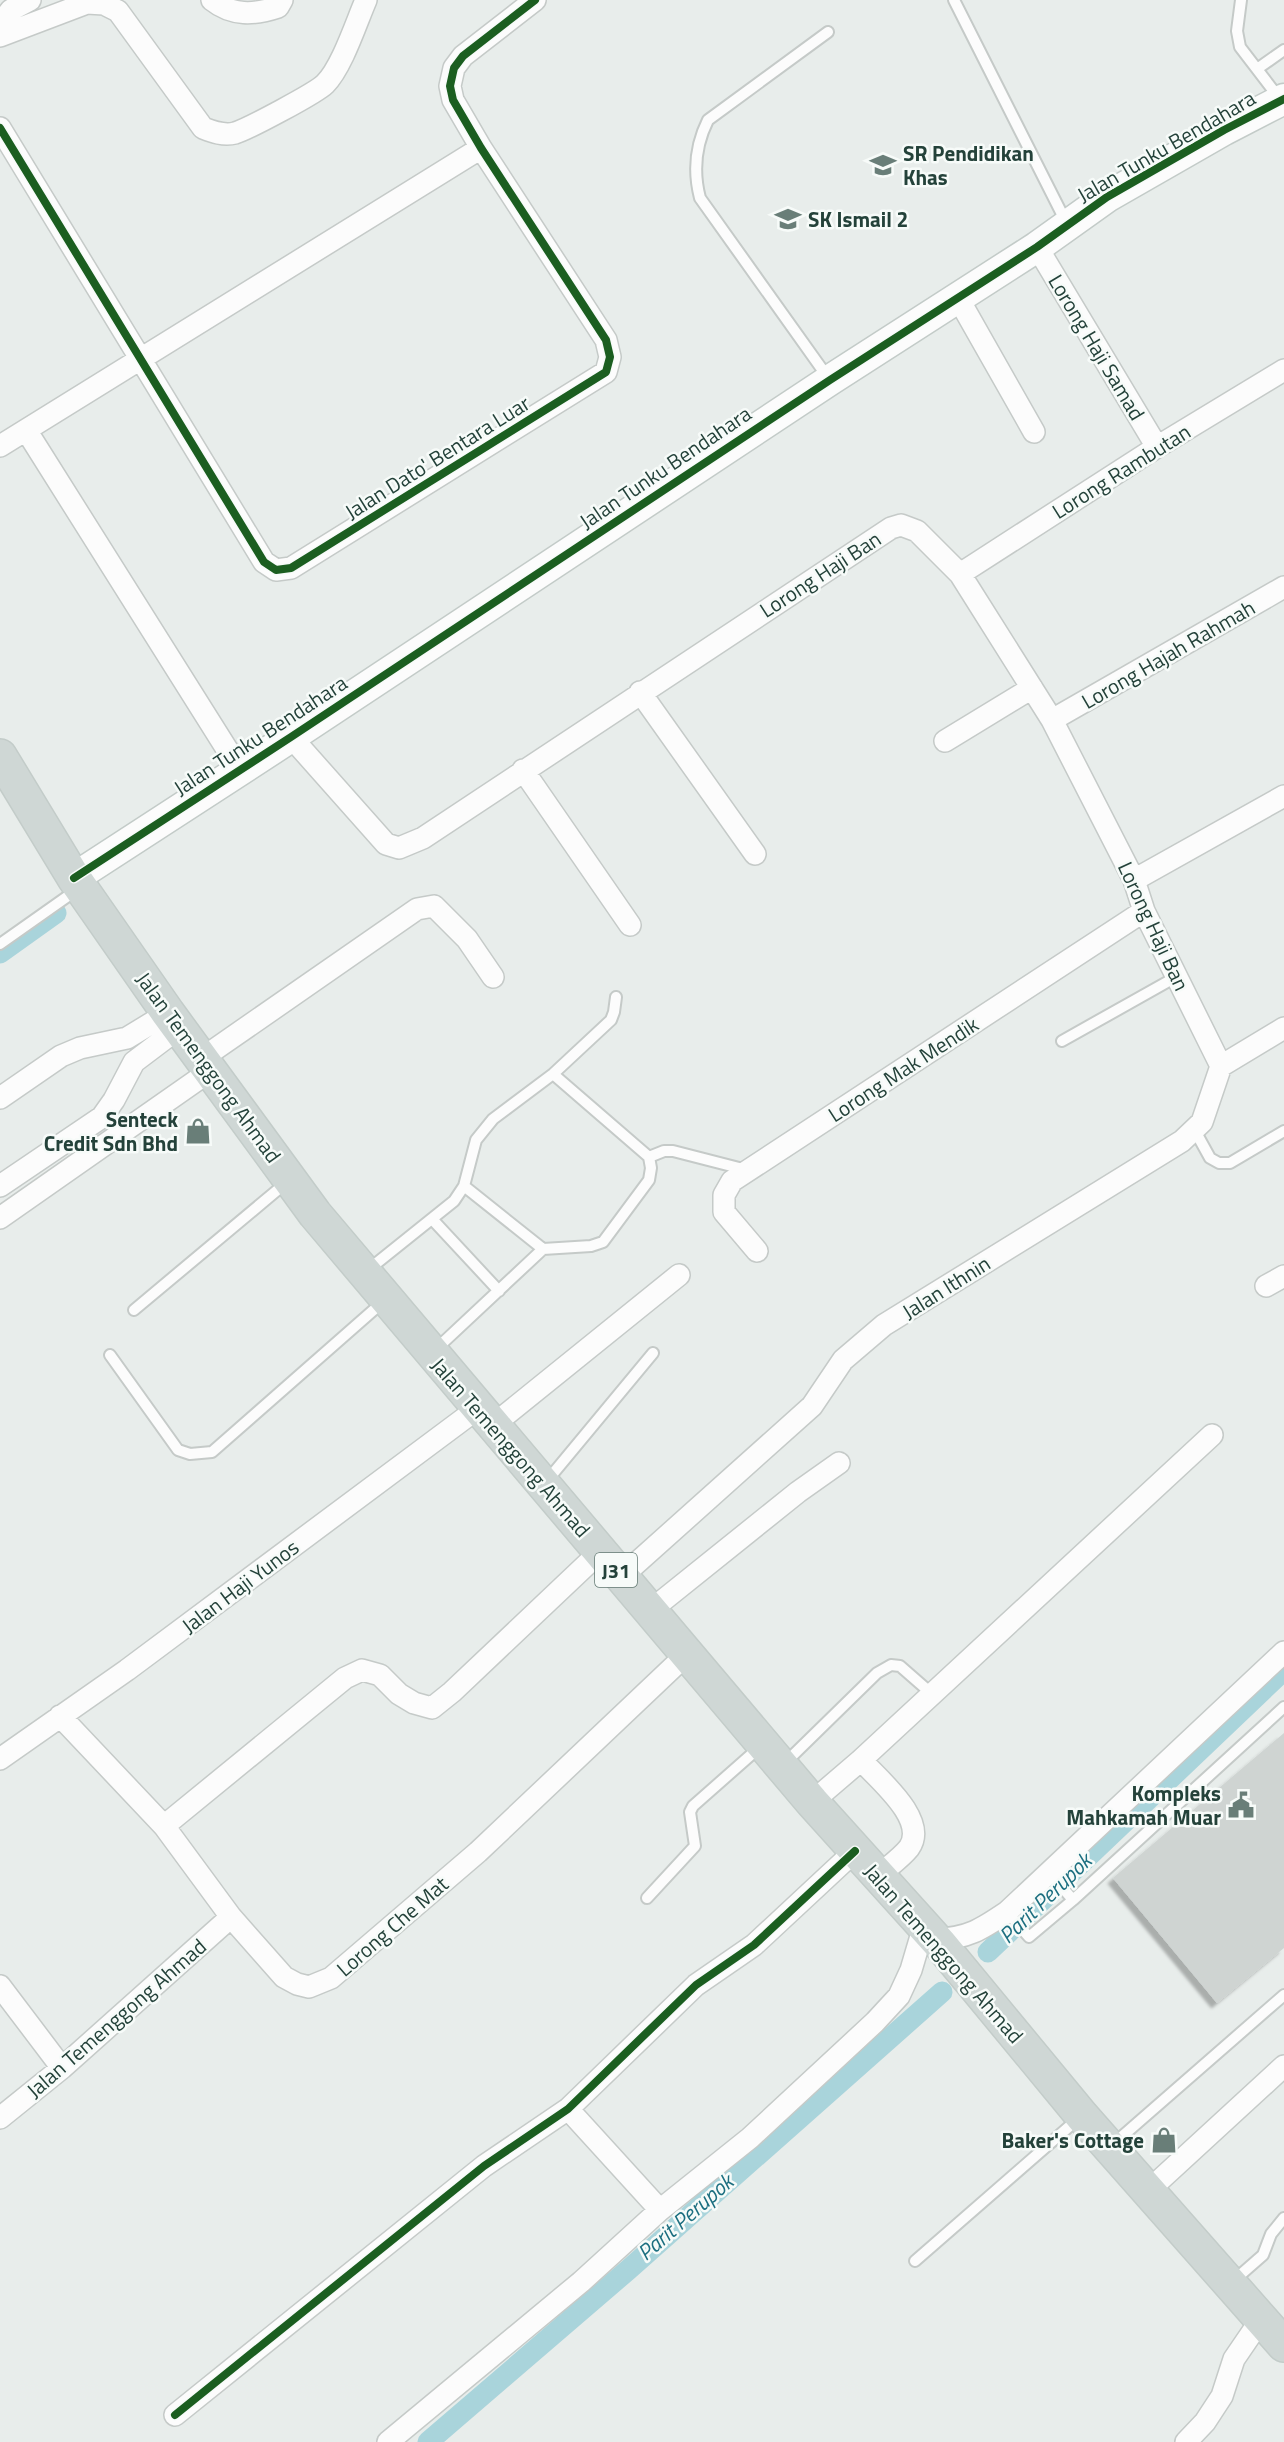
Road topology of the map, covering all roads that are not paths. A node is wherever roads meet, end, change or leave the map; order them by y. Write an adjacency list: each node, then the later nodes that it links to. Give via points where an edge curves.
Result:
1 (30, 0): 8 (street, via 11,10)
2 (212, 0): 3 (street, via 236,13 258,14 278,7)
3 (282, 0)
4 (366, 0): 10 (street, via 325,84 234,133 217,134 203,128 118,11 104,4 87,3)
5 (535, 0): 15 (street, via 463,56 454,68 450,86 453,100)
6 (954, 0): 16 (lane)
7 (1240, 0): 12 (lane, via 1240,47)
8 (0, 24)
9 (828, 32): 21 (lane, via 708,120 700,136 695,171 700,198)
10 (0, 36)
11 (1284, 50): 12 (lane)
12 (1257, 69): 13 (lane)
13 (1283, 100): 16 (street, Jalan Tunku Bendahara, via 1107,197)
14 (0, 128): 19 (street)
15 (481, 148): 19 (street); 19 (street, Jalan Dato' Bentara Luar, via 606,340 610,357 606,372 586,387 291,568 276,570 264,562)
16 (1068, 225): 17 (street, Jalan Tunku Bendahara)
17 (1037, 247): 18 (street, Jalan Tunku Bendahara); 25 (street, Lorong Haji Samad)
18 (958, 298): 21 (street, Jalan Tunku Bendahara); 23 (street)
19 (141, 358): 22 (street)
20 (1284, 370): 25 (street, Lorong Rambutan)
21 (830, 380): 31 (street, Jalan Tunku Bendahara)
22 (26, 430): 24 (street); 34 (street)
23 (1034, 432)
24 (0, 446)
25 (1157, 447): 26 (street, Lorong Rambutan)
26 (960, 574): 28 (street, Lorong Haji Ban); 29 (street, Lorong Haji Ban, via 917,531 901,525 891,528)
27 (1284, 587): 30 (street, Lorong Hajah Rahmah)
28 (1032, 688): 30 (street, Lorong Haji Ban); 32 (street)
29 (640, 693): 35 (street, Lorong Haji Ban); 37 (street)
30 (1052, 720): 38 (street, Lorong Haji Ban)
31 (291, 737): 34 (street, Jalan Tunku Bendahara); 35 (street, Lorong Haji Ban, via 386,844 399,848 423,837)
32 (945, 741)
33 (0, 756): 39 (main road, Jalan Temenggong Ahmad / J31)
34 (240, 770): 39 (street, Jalan Tunku Bendahara)
35 (523, 770): 41 (street)
36 (1284, 796): 38 (street)
37 (755, 854)
38 (1134, 880): 40 (street, Lorong Haji Ban)
39 (78, 883): 42 (lane); 46 (main road, Jalan Temenggong Ahmad / J31)
40 (1144, 911): 44 (street, Lorong Haji Ban); 56 (street, Lorong Mak Mendik)
41 (630, 925)
42 (0, 944)
43 (493, 977): 49 (street, via 467,939 434,906 417,909)
44 (1176, 977): 48 (lane); 50 (street, Lorong Haji Ban)
45 (615, 997): 51 (lane, via 611,1020)
46 (174, 1020): 49 (main road, Jalan Temenggong Ahmad / J31); 52 (street, via 61,1056); 58 (street, via 134,1062 102,1117)
47 (1284, 1028): 50 (street)
48 (1062, 1041)
49 (206, 1065): 57 (main road, Jalan Temenggong Ahmad / J31); 60 (street)
50 (1221, 1066): 53 (street, Jalan Ithnin, via 1202,1122)
51 (553, 1074): 55 (lane); 59 (lane, via 493,1119 476,1140)
52 (0, 1098)
53 (1194, 1129): 54 (lane, via 1210,1158 1218,1163 1230,1163); 77 (street, Jalan Ithnin, via 1182,1141 885,1325 843,1360 812,1406)
54 (1284, 1131)
55 (649, 1157): 56 (lane, via 673,1151); 62 (lane, via 649,1180 603,1242)
56 (748, 1170): 63 (street, Lorong Mak Mendik, via 732,1181 724,1195 724,1212)
57 (290, 1180): 64 (main road, Jalan Temenggong Ahmad / J31); 68 (lane)
58 (0, 1186)
59 (464, 1186): 61 (lane, via 454,1202); 62 (lane)
60 (0, 1218)
61 (432, 1219): 64 (lane); 66 (lane)
62 (543, 1249): 66 (lane)
63 (757, 1251)
64 (364, 1274): 67 (main road, Jalan Temenggong Ahmad / J31)
65 (679, 1275): 72 (street, Jalan Haji Yunos)
66 (499, 1291): 70 (lane)
67 (386, 1300): 70 (main road, Jalan Temenggong Ahmad / J31); 71 (lane, via 212,1452 190,1454 178,1450)
68 (134, 1310)
69 (653, 1353): 75 (lane)
70 (431, 1354): 72 (main road, Jalan Temenggong Ahmad / J31)
71 (110, 1355)
72 (484, 1417): 75 (main road, Jalan Temenggong Ahmad / J31); 83 (street, Jalan Haji Yunos)
73 (1212, 1435): 81 (street)
74 (839, 1463): 78 (street)
75 (544, 1485): 76 (main road, Jalan Temenggong Ahmad / J31)
76 (601, 1551): 77 (main road, Jalan Temenggong Ahmad / J31); 88 (street, via 432,1708 399,1694 380,1675 362,1670 345,1678)
77 (621, 1577): 78 (main road, Jalan Temenggong Ahmad / J31)
78 (651, 1610): 80 (main road, Jalan Temenggong Ahmad / J31)
79 (1284, 1652): 90 (street)
80 (688, 1653): 84 (main road, Jalan Temenggong Ahmad / J31); 95 (street, Lorong Che Mat, via 478,1852 332,1978 309,1987 284,1977)
81 (932, 1694): 84 (lane, via 900,1666 891,1665); 86 (street)
82 (1284, 1707): 93 (lane)
83 (60, 1716): 85 (street, Jalan Haji Yunos); 88 (street, Lorong Che Mat)
84 (773, 1755): 87 (main road, Jalan Temenggong Ahmad / J31); 92 (lane, via 693,1806 690,1812 695,1846)
85 (0, 1759)
86 (861, 1761): 87 (street); 91 (street, via 912,1819 914,1834 910,1847)
87 (812, 1802): 89 (main road, Jalan Temenggong Ahmad / J31)
88 (164, 1826): 95 (street, Lorong Che Mat)
89 (855, 1851): 91 (main road, Jalan Temenggong Ahmad / J31); 101 (street, via 754,1945 696,1985)
90 (1049, 1872): 93 (lane); 94 (street)
91 (878, 1876): 96 (main road, Jalan Temenggong Ahmad / J31)
92 (647, 1898)
93 (1073, 1900): 94 (lane, via 1029,1937)
94 (1007, 1912): 96 (street, via 956,1939)
95 (231, 1917): 100 (street, Jalan Temenggong Ahmad)
96 (930, 1932): 102 (main road, Jalan Temenggong Ahmad / J31); 106 (street, via 899,1996 875,2022 750,2138)
97 (0, 1986): 100 (street)
98 (1284, 1995): 104 (lane)
99 (1284, 2066): 105 (street)
100 (62, 2068): 103 (street, Jalan Temenggong Ahmad)
101 (568, 2109): 106 (street); 112 (street, via 484,2166)
102 (1082, 2116): 104 (main road, Jalan Temenggong Ahmad / J31); 108 (lane)
103 (0, 2118)
104 (1109, 2148): 105 (main road, Jalan Temenggong Ahmad / J31)
105 (1148, 2191): 109 (main road, Jalan Temenggong Ahmad / J31)
106 (660, 2210): 113 (street, via 581,2282)
107 (1284, 2218): 109 (lane, via 1271,2234 1263,2255)
108 (915, 2261)
109 (1231, 2283): 110 (main road, Jalan Temenggong Ahmad / J31)
110 (1262, 2318): 111 (main road, Jalan Temenggong Ahmad / J31); 114 (street, via 1238,2353 1222,2396)
111 (1284, 2345)
112 (175, 2415)
113 (388, 2442)
114 (1186, 2442)

